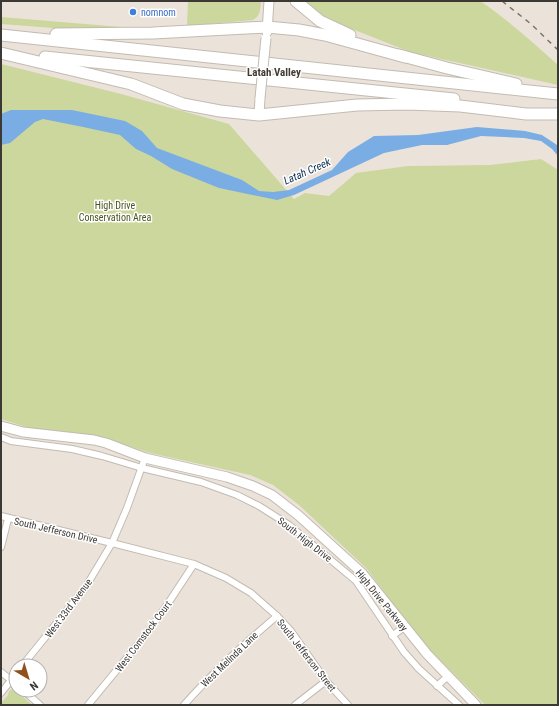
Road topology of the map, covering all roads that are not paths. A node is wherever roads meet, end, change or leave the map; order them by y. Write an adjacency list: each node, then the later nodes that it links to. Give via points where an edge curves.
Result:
1 (269, 1): 4 (main road)
2 (276, 1): 4 (main road)
3 (296, 1): 8 (highway, via 325,24)
4 (269, 14): 5 (main road)
5 (267, 32): 6 (highway); 8 (highway, via 299,30); 11 (main road, bridge)
6 (3, 35): 9 (highway)
7 (1, 53): 10 (highway, via 460,99); 11 (highway, via 131,84 183,104)
8 (405, 57): 9 (highway)
9 (558, 94)
10 (558, 114): 11 (highway, via 526,114 460,106 407,104 357,105)
11 (259, 115)
12 (1, 426): 14 (main road, via 23,432 94,440)
13 (1, 437): 15 (street, South High Drive, via 11,441 72,449)
14 (145, 458): 15 (street, West 33rd Avenue); 16 (main road, High Drive Parkway, via 227,477 253,486 272,495)
15 (142, 468): 19 (street, South High Drive, via 202,482 236,494); 20 (street, West 33rd Avenue)
16 (298, 515): 19 (street); 24 (main road, High Drive Parkway, via 362,573)
17 (1, 516): 18 (street, South Jefferson Drive)
18 (8, 519): 20 (street, South Jefferson Drive); 21 (street)
19 (289, 525): 25 (street, South High Drive, via 356,581)
20 (112, 543): 22 (street, South Jefferson Street); 26 (street, West 33rd Avenue, via 85,588)
21 (1, 547)
22 (194, 564): 23 (street, South Jefferson Street, via 226,578 251,593); 32 (street, West Comstock Court, via 144,637)
23 (277, 616): 28 (street, South Jefferson Street, via 291,631); 33 (street, West Melinda Lane, via 200,686)
24 (404, 627): 25 (street); 27 (main road, High Drive Parkway)
25 (392, 636): 29 (street, South High Drive, via 419,669)
26 (28, 658)
27 (448, 676): 29 (street); 37 (main road, High Drive Parkway)
28 (326, 681): 34 (street); 35 (street, South Jefferson Street)
29 (437, 686): 36 (street, South High Drive)
30 (32, 698): 31 (street)
31 (40, 705)
32 (88, 705)
33 (184, 705)
34 (295, 705)
35 (348, 705)
36 (459, 705)
37 (476, 705)

